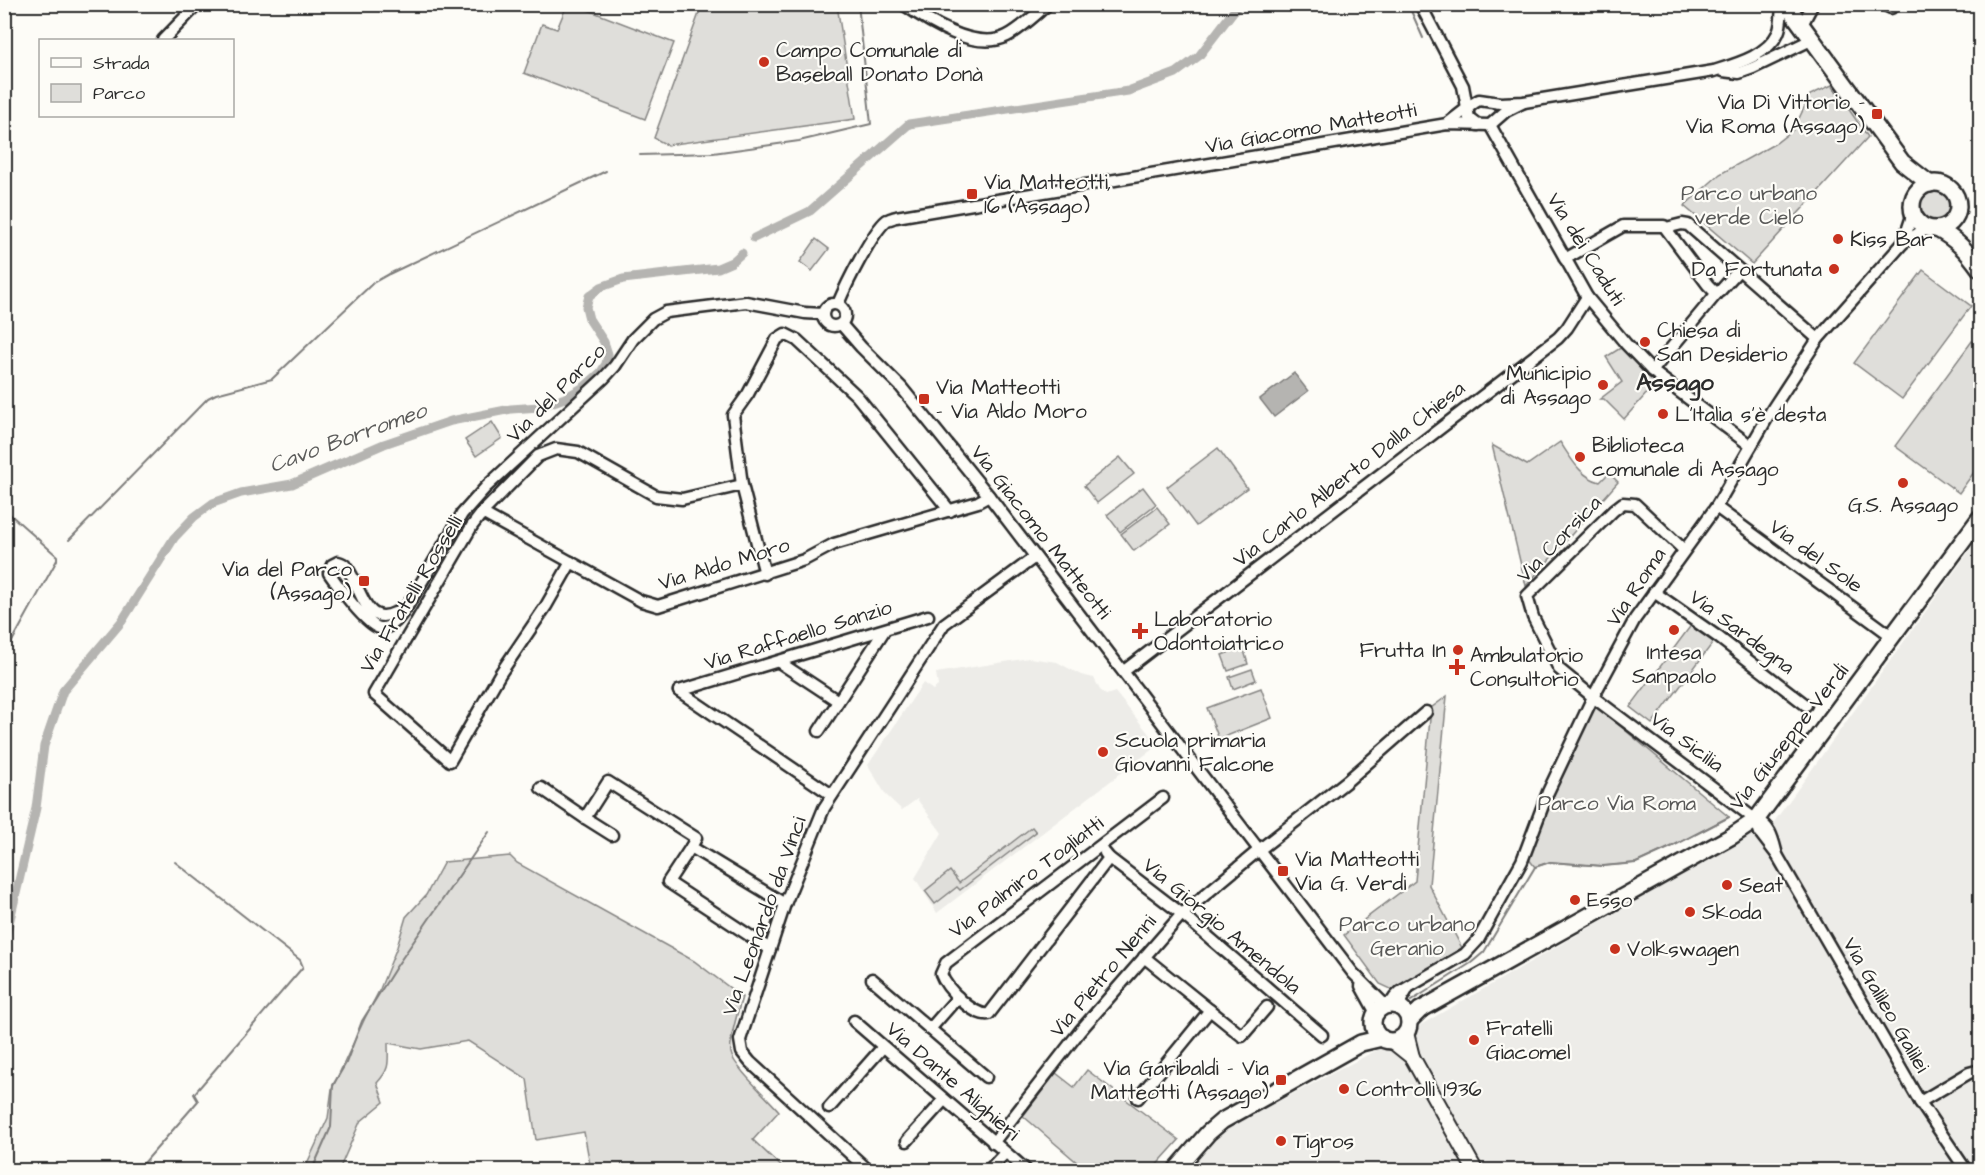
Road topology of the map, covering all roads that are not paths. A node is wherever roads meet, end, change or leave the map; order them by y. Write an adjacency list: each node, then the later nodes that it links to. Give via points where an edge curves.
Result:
1 (198, 4): 9 (street)
2 (903, 4): 3 (street, via 959,35 983,42 1006,36)
3 (1048, 4)
4 (1420, 4): 12 (street)
5 (1784, 4): 7 (street); 8 (main road)
6 (1813, 5): 8 (street, via 1804,21)
7 (1779, 32): 10 (street, via 1785,45); 11 (street, via 1758,54)
8 (1807, 34): 10 (street); 19 (main road)
9 (164, 39)
10 (1793, 48): 11 (street, via 1753,68)
11 (1714, 71): 14 (street)
12 (1463, 86): 13 (street); 15 (street)
13 (1488, 101): 14 (street); 15 (street, via 1474,103); 16 (street, via 1496,108)
14 (1524, 102): 16 (street)
15 (1468, 109): 17 (street, Via Giacomo Matteotti); 18 (street, via 1469,118)
16 (1493, 122): 18 (street); 26 (street, Via dei Caduti)
17 (1447, 124): 18 (street, Via Giacomo Matteotti); 31 (street, Via Giacomo Matteotti, via 896,217 878,231)
18 (1478, 125)
19 (1902, 162): 20 (main road); 21 (main road)
20 (1930, 183): 21 (main road); 22 (main road, via 1952,190)
21 (1913, 200): 24 (main road, via 1913,213 1919,222); 25 (street, Via Roma)
22 (1958, 211): 24 (main road, via 1951,223); 27 (main road, via 1962,233)
23 (1666, 228): 26 (street, via 1623,226); 28 (street, via 1688,225); 29 (street, via 1708,285)
24 (1937, 229): 25 (street, Via Roma, via 1922,231); 27 (main road, via 1953,238)
25 (1903, 243): 34 (street, Via Roma)
26 (1564, 258): 30 (street, Via dei Caduti)
27 (1976, 263)
28 (1739, 270): 29 (street); 34 (street)
29 (1718, 292): 35 (street)
30 (1587, 297): 35 (street, Via dei Caduti); 53 (street, Via Carlo Alberto Dalla Chiesa, via 1553,342)
31 (838, 304): 32 (street, via 828,305); 33 (street, via 845,312)
32 (822, 314): 33 (street, via 828,325); 48 (street, Via del Parco, via 746,302 666,312 653,319 604,378 462,514)
33 (841, 324): 38 (street, Via Giacomo Matteotti, via 901,387)
34 (1818, 339): 36 (street, Via Roma)
35 (1652, 371): 36 (street, Via dei Caduti)
36 (1751, 447): 39 (street, Via Roma)
37 (742, 485): 40 (street, via 733,415 777,339 785,334 797,340 857,396); 41 (street, Via Fratelli Rosselli, via 682,499 656,496 578,452 556,449 538,456); 46 (street)
38 (989, 496): 40 (street, Via Aldo Moro); 44 (street, Via Giacomo Matteotti)
39 (1716, 507): 43 (street, Via Roma); 51 (street, Via del Sole)
40 (951, 511): 46 (street, Via Aldo Moro, via 834,544 804,561)
41 (482, 513): 45 (street, Via Aldo Moro); 45 (street, Via Fratelli Rosselli, via 374,694 450,761)
42 (1980, 518): 51 (main road, Via Giuseppe Verdi)
43 (1684, 550): 47 (street, Via Roma); 54 (street, Via Corsica, via 1635,504 1623,503 1527,596 1559,669)
44 (1035, 557): 53 (street, Via Giacomo Matteotti); 60 (street, Via Leonardo da Vinci, via 944,624)
45 (571, 562): 46 (street, Via Aldo Moro, via 641,601 658,606)
46 (765, 574)
47 (1654, 592): 54 (street, Via Roma); 56 (street, Via Sardegna)
48 (408, 605): 48 (street, Via del Parco, via 385,618 378,616 370,610 343,563 332,565 329,573 336,584 374,626 388,626)
49 (928, 616): 50 (street, Via Raffaello Sanzio)
50 (884, 631): 52 (street, Via Raffaello Sanzio); 55 (street)
51 (1893, 637): 63 (main road, Via Giuseppe Verdi)
52 (778, 662): 55 (street); 60 (street, Via Raffaello Sanzio, via 679,691)
53 (1124, 671): 67 (street, Via Giacomo Matteotti)
54 (1593, 697): 63 (street, Via Sicilia); 77 (street, Via Roma, via 1548,792 1522,861 1478,940 1465,954 1407,990)
55 (838, 701): 58 (street)
56 (1806, 705)
57 (1426, 712): 67 (street, Via Pietro Nenni, via 1347,781)
58 (819, 731)
59 (541, 788): 62 (street)
60 (832, 795): 69 (street, Via Leonardo da Vinci, via 816,824)
61 (1163, 798): 65 (street, Via Palmiro Togliatti)
62 (585, 818): 64 (street); 66 (street, via 608,782 696,838)
63 (1756, 820): 77 (main road, Via Giuseppe Verdi, via 1732,837); 86 (street, Via Galileo Galilei, via 1769,830 1777,855)
64 (612, 835)
65 (1098, 846): 68 (street, Via Giorgio Amendola); 74 (street, Via Palmiro Togliatti, via 946,963 941,974)
66 (691, 847): 69 (street); 71 (street, via 668,882)
67 (1259, 849): 70 (street, Via Pietro Nenni); 77 (street, Via Giacomo Matteotti, via 1353,973)
68 (1109, 858): 70 (street, Via Giorgio Amendola); 74 (street, Via Palmiro Togliatti, via 989,1014 980,1014)
69 (785, 904): 71 (street, Via Leonardo da Vinci)
70 (1182, 914): 72 (street, Via Pietro Nenni); 80 (street, Via Giorgio Amendola)
71 (770, 949): 91 (street, Via Leonardo da Vinci, via 740,1040 742,1052)
72 (1144, 957): 76 (street); 89 (street, Via Pietro Nenni)
73 (872, 979): 79 (street)
74 (958, 997): 79 (street)
75 (1267, 1007): 76 (street, via 1242,1036)
76 (1210, 1010): 84 (street)
77 (1395, 1019): 94 (main road, Via Giuseppe Verdi, via 1361,1043 1222,1121); 95 (street)
78 (854, 1021): 81 (street, Via Dante Alighieri)
79 (930, 1029): 83 (street)
80 (1322, 1035)
81 (883, 1047): 85 (street, Via Dante Alighieri); 87 (street)
82 (1980, 1070): 86 (street)
83 (986, 1077)
84 (1138, 1098)
85 (944, 1100): 88 (street); 89 (street, Via Dante Alighieri)
86 (1920, 1102): 96 (street, Via Galileo Galilei)
87 (829, 1108)
88 (907, 1141)
89 (993, 1143): 90 (street, Via Dante Alighieri)
90 (1005, 1153): 92 (street); 93 (street, Via Dante Alighieri)
91 (868, 1170)
92 (989, 1170)
93 (1026, 1170)
94 (1176, 1170)
95 (1475, 1170)
96 (1966, 1170)

